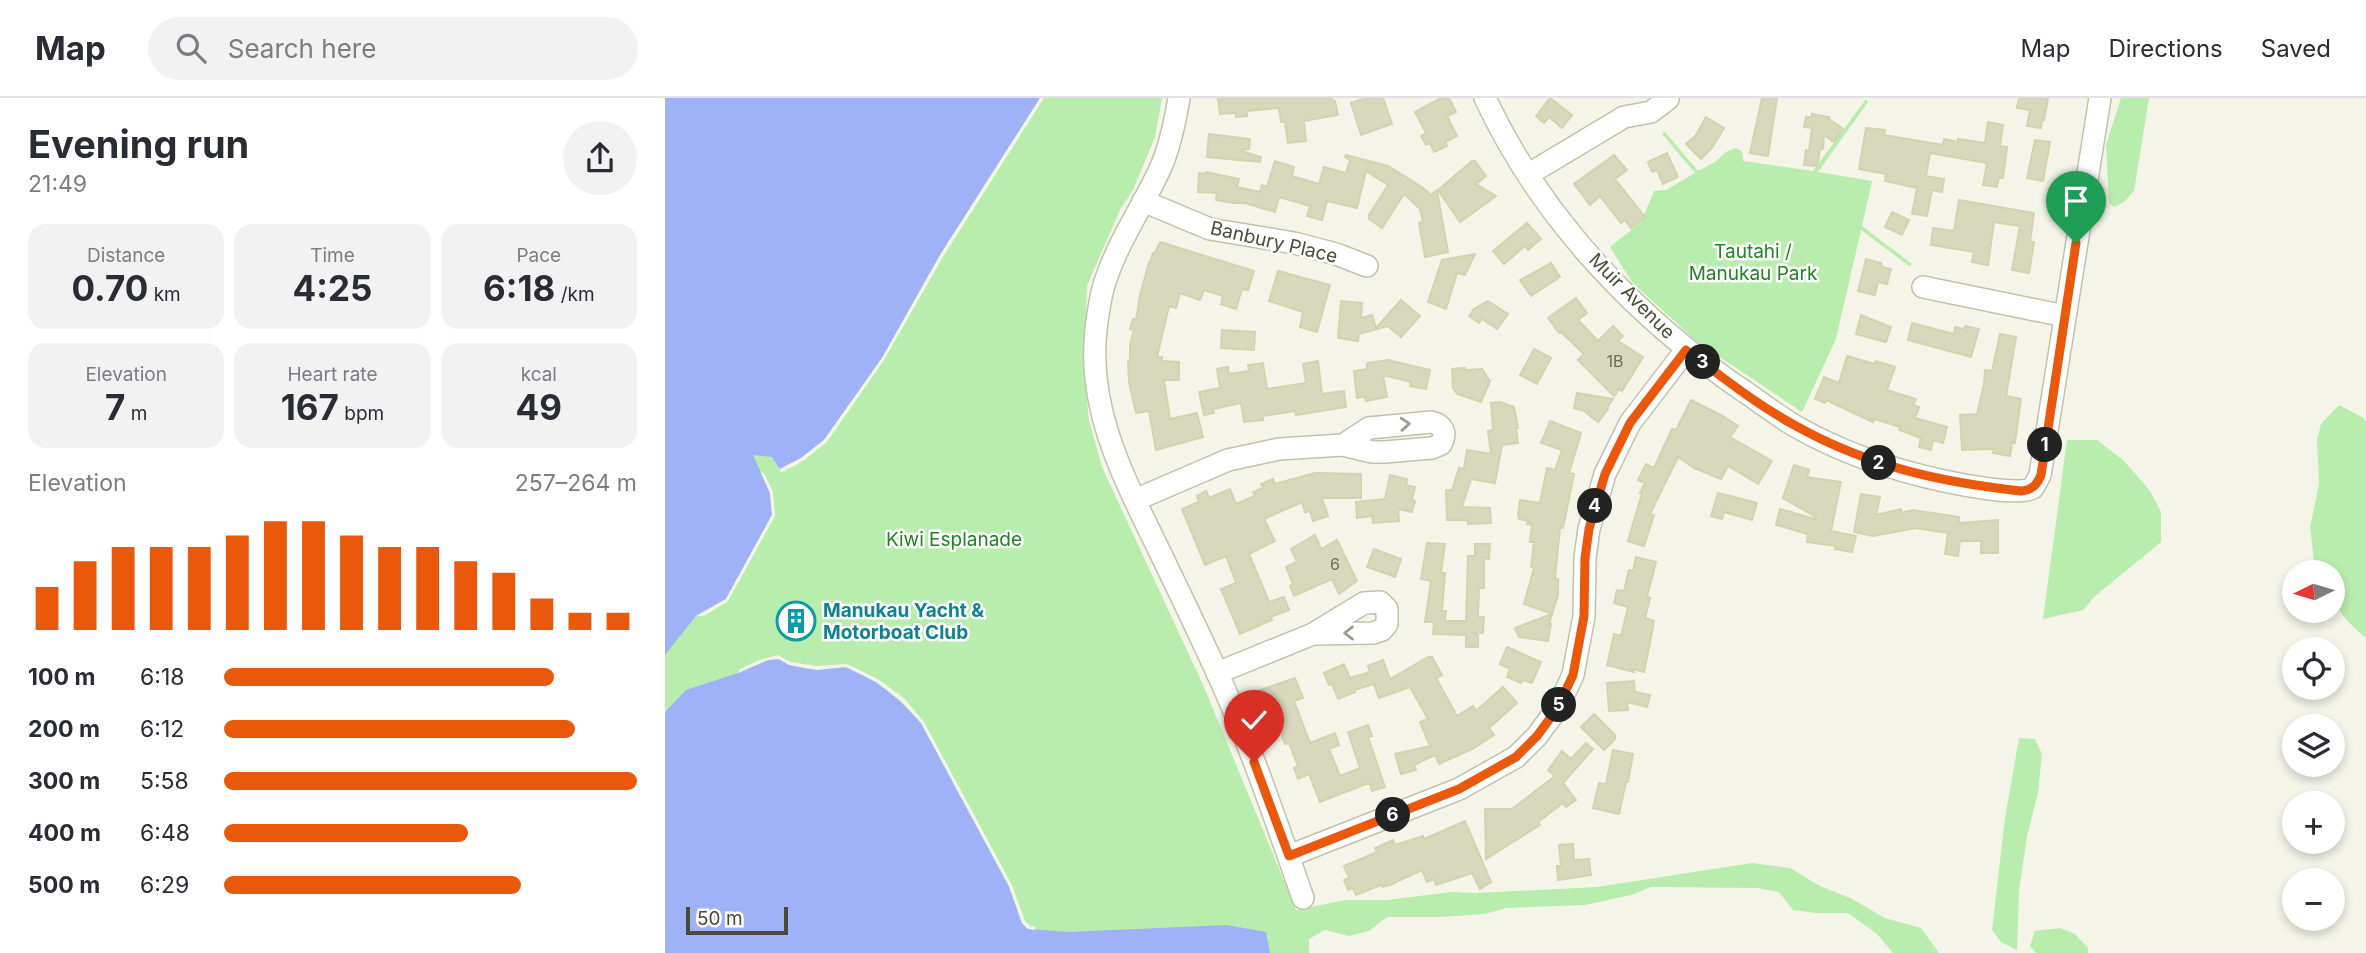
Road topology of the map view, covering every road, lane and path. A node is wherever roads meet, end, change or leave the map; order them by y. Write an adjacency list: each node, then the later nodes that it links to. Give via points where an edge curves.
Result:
1 (1179, 98): 6 (street, via 1160,169)
2 (1485, 98): 5 (street, Muir Avenue)
3 (2100, 98): 9 (street)
4 (1668, 99): 5 (street, via 1651,112 1624,117)
5 (1529, 174): 10 (street, Muir Avenue, via 1613,281)
6 (1143, 201): 7 (street, Banbury Place, via 1210,229 1294,243); 12 (street, via 1106,279 1095,368 1116,458)
7 (1367, 266)
8 (1923, 286): 9 (street)
9 (2065, 316): 10 (street, Muir Avenue, via 2041,475 2033,488 2021,491 1962,485 1875,462 1795,426)
10 (1686, 350): 15 (street, via 1630,423 1605,474 1589,529 1584,616 1573,675 1557,709 1537,736 1516,757 1459,789)
11 (1343, 445): 12 (street, via 1279,449 1228,460)
12 (1135, 500): 14 (street)
13 (1313, 634): 14 (street)
14 (1217, 673): 15 (street)
15 (1289, 856): 16 (street)
16 (1303, 898)

